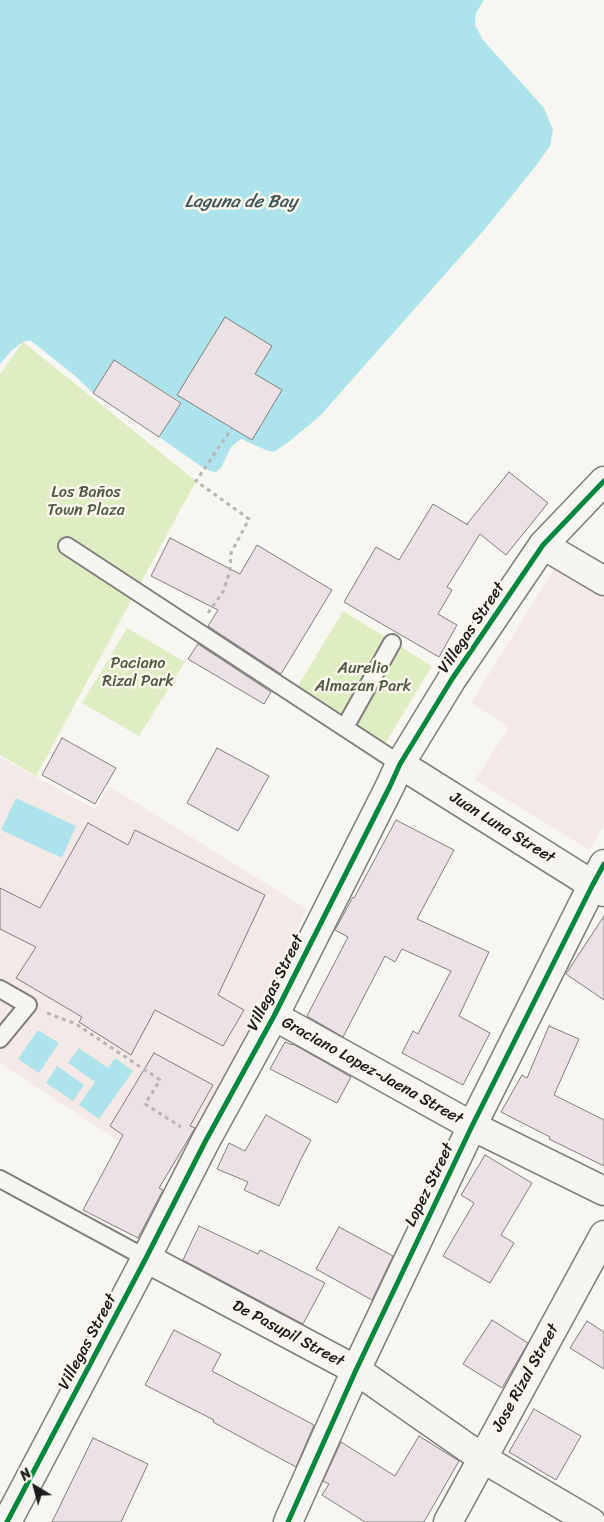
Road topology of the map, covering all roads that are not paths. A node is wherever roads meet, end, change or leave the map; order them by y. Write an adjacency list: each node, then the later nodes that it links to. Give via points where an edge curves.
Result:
1 (604, 481): 2 (street, Villegas Street)
2 (542, 545): 4 (street); 7 (street, Villegas Street, via 452,679)
3 (67, 546): 6 (lane)
4 (604, 581)
5 (392, 644): 6 (lane)
6 (345, 727): 7 (lane)
7 (400, 764): 8 (street, Juan Luna Street); 10 (street, Villegas Street)
8 (600, 881): 12 (street, Lopez Street)
9 (0, 989): 11 (lane, via 28,1005)
10 (274, 1016): 12 (street, Graciano Lopez-Jaena Street); 16 (street, Villegas Street)
11 (0, 1039)
12 (472, 1126): 14 (street, Graciano Lopez-Jaena Street); 17 (street, Lopez Street)
13 (0, 1179): 16 (lane, De Pasupil Street)
14 (604, 1191)
15 (604, 1235): 18 (street, Jose Rizal Street)
16 (146, 1258): 17 (street, De Pasupil Street); 19 (street, Villegas Street)
17 (356, 1370): 18 (street, De Pasupil Street); 20 (street, Lopez Street)
18 (482, 1458): 21 (street, Jose Rizal Street); 22 (street, De Pasupil Street)
19 (7, 1522)
20 (288, 1522)
21 (448, 1522)
22 (591, 1522)

